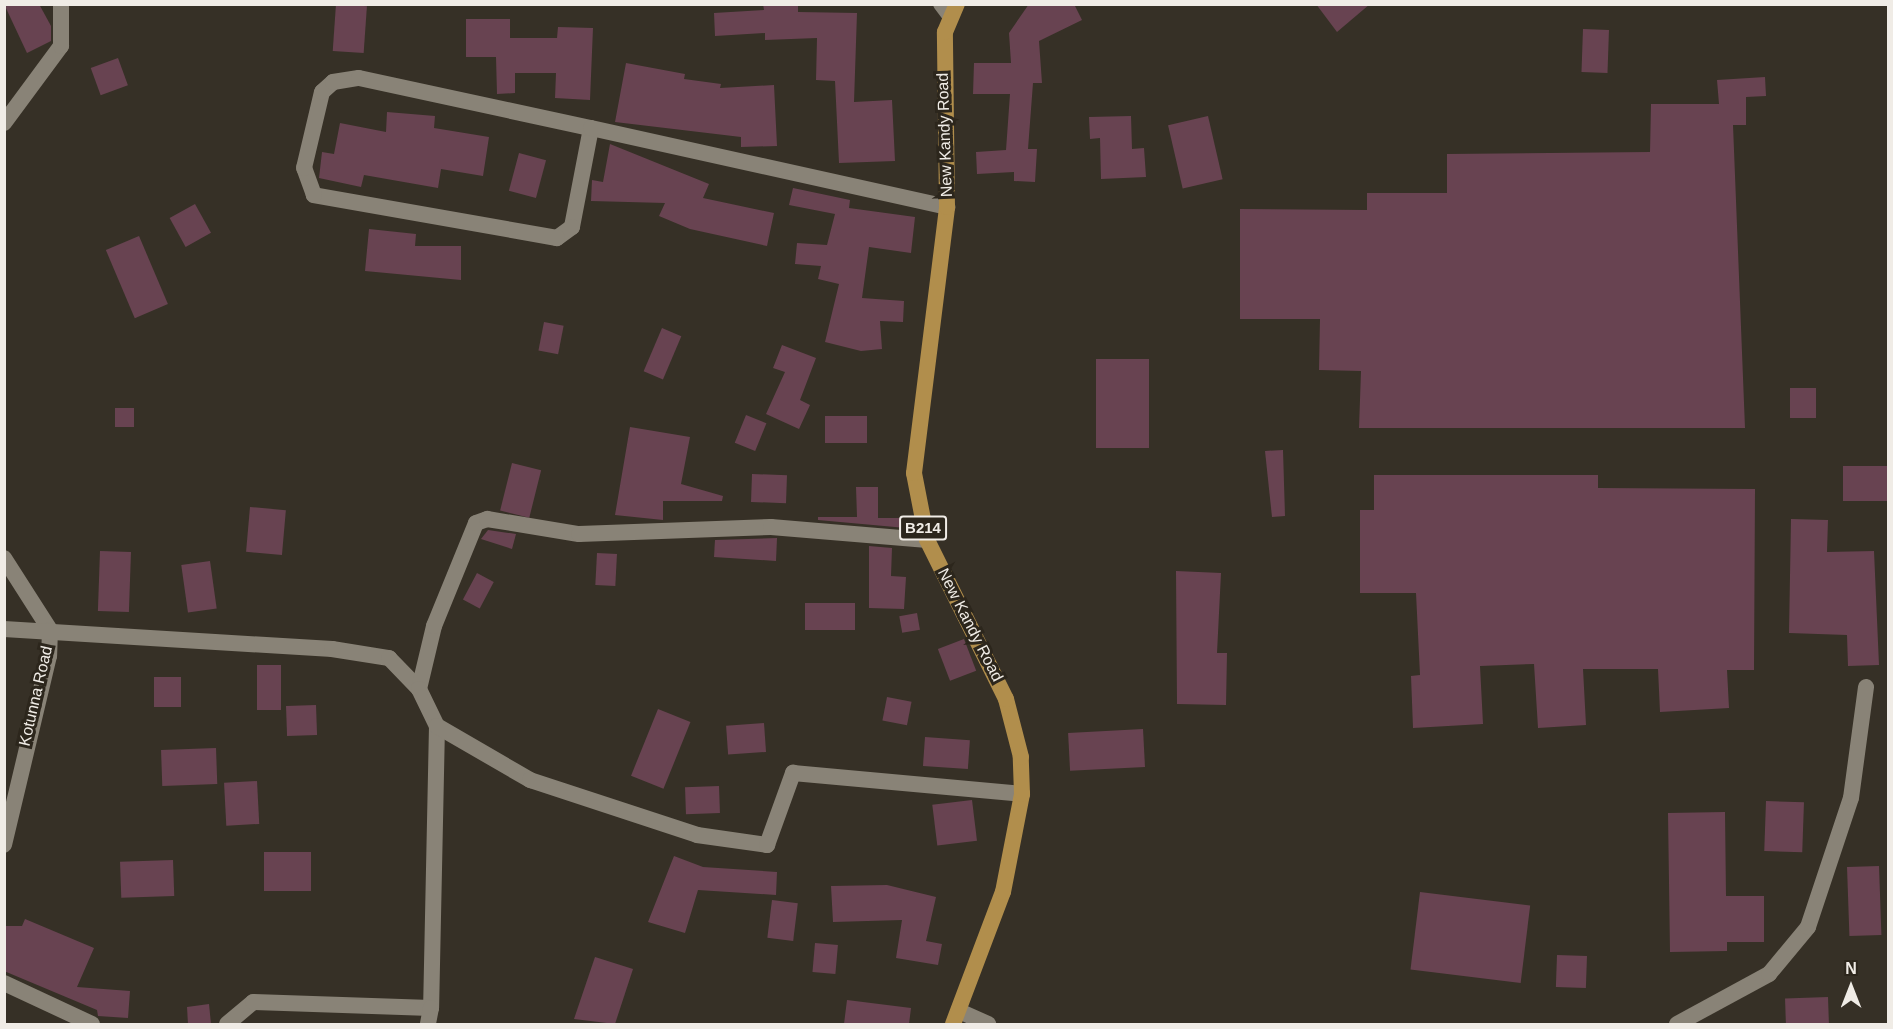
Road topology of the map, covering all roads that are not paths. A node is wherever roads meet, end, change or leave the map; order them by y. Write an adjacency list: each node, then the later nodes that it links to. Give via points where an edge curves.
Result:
1 (61, 4): 3 (street, via 61,46)
2 (949, 8): 5 (main road, New Kandy Road / B214, via 943,74)
3 (4, 123)
4 (591, 128): 4 (street, via 572,227 557,238 314,195 304,168 322,92 333,82 359,78); 5 (street)
5 (947, 207): 6 (main road, New Kandy Road / B214, via 939,298 914,442 918,506)
6 (927, 540): 11 (street, via 771,526 579,534 487,519 476,523 434,626); 13 (main road, New Kandy Road / B214, via 1006,699 1021,757)
7 (4, 558): 9 (street, Kotunna Road)
8 (4, 629): 9 (street)
9 (50, 630): 11 (street, via 332,649 389,658); 14 (street, Kotunna Road, via 49,656)
10 (1866, 687): 21 (street, via 1851,798 1808,927 1769,974)
11 (419, 689): 12 (street)
12 (437, 726): 13 (street, via 530,780 698,835 767,845 793,773); 16 (street)
13 (1022, 794): 17 (main road, New Kandy Road / B214, via 1003,892)
14 (4, 845)
15 (4, 983): 18 (street)
16 (430, 1016): 19 (street, via 253,1002)
17 (956, 1018): 20 (street)
18 (92, 1024)
19 (227, 1024)
20 (988, 1024)
21 (1677, 1024)

